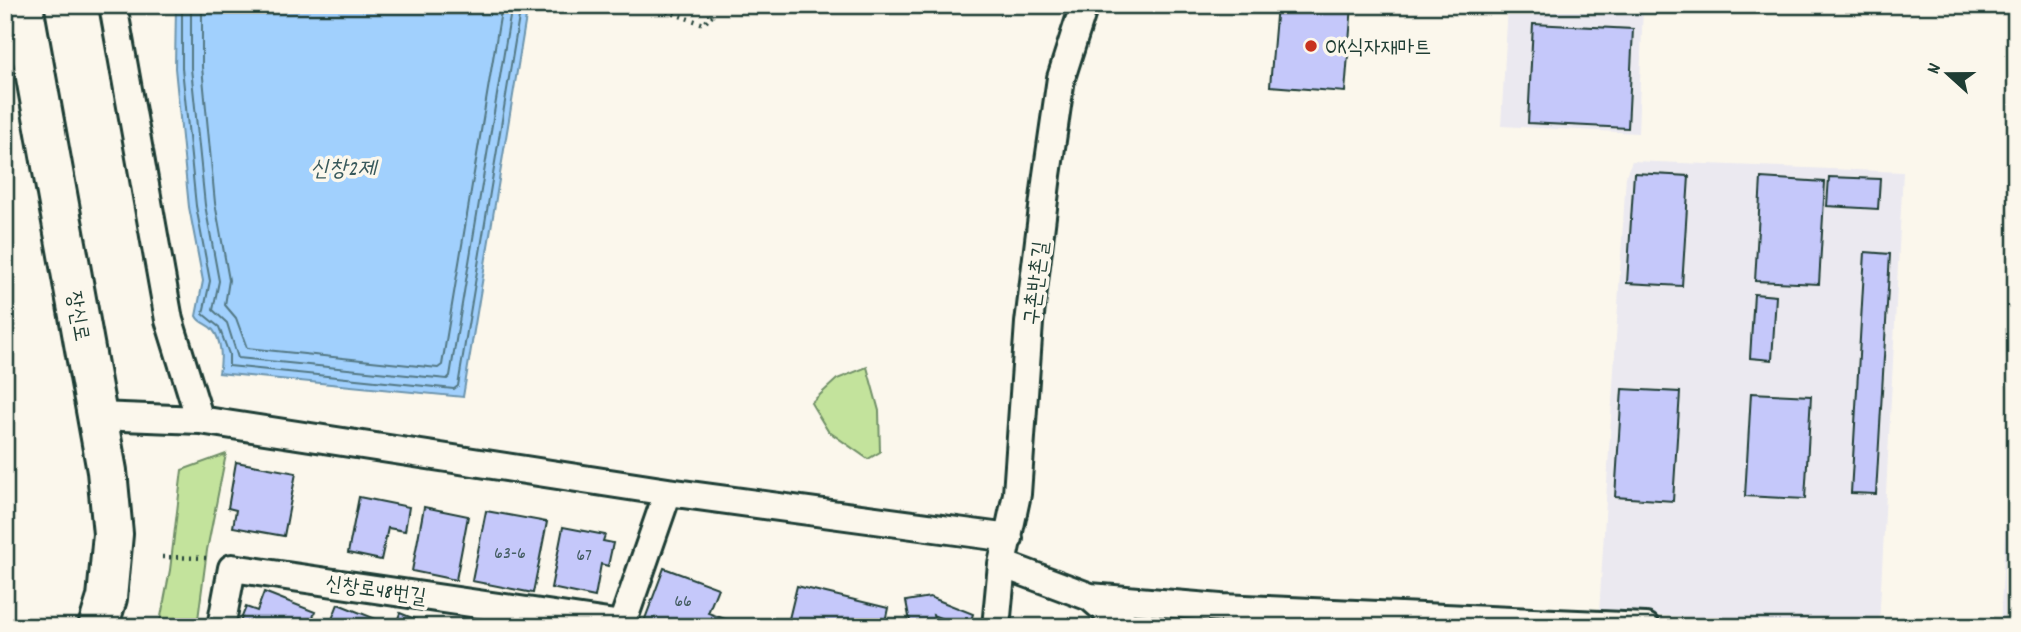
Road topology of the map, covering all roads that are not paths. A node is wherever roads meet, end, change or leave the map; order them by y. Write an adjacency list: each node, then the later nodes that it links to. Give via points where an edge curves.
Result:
1 (23, 5): 4 (main road, 장신로)
2 (113, 5): 5 (street, via 169,320)
3 (1086, 5): 7 (street, 구촌반촌길, via 1061,78)
4 (97, 416): 5 (street); 12 (main road, 장신로, via 113,534 107,598)
5 (200, 420): 6 (street)
6 (668, 492): 7 (street); 11 (street, 신창로48번길)
7 (1009, 538): 8 (street, 구촌반촌길)
8 (1002, 564): 9 (street); 14 (street, 구촌반촌길)
9 (1090, 597): 10 (street); 15 (street, via 1221,608)
10 (1120, 624)
11 (621, 626): 13 (street, 신창로48번길, via 232,568)
12 (98, 627)
13 (221, 627)
14 (996, 627)
15 (1646, 627)

